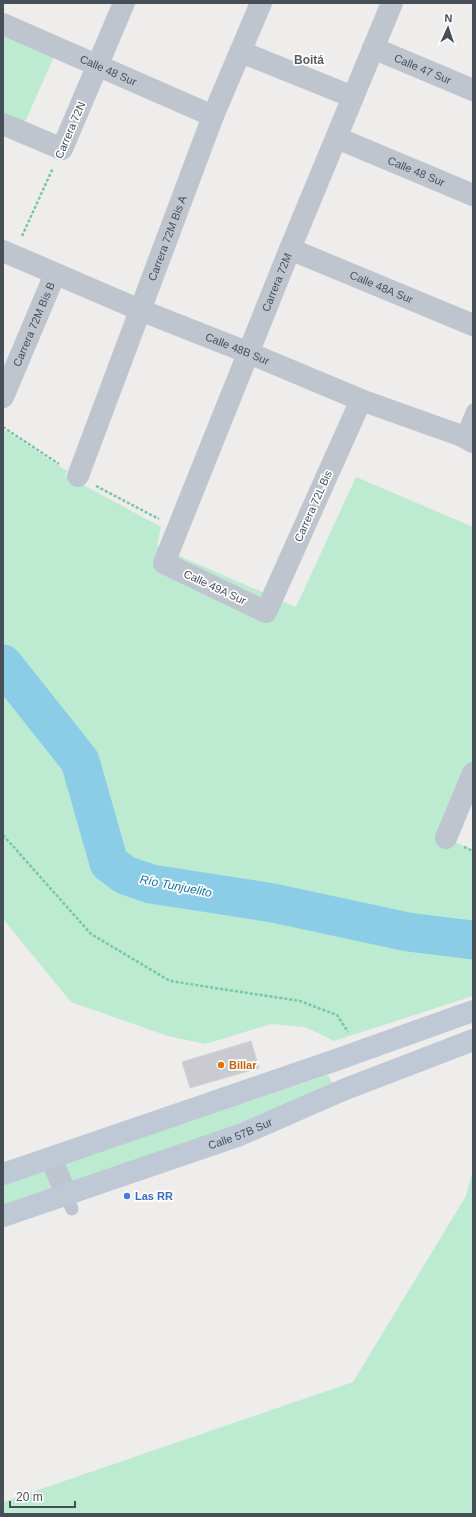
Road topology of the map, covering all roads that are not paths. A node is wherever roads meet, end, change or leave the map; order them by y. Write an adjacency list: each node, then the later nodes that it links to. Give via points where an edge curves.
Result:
1 (124, 3): 7 (street, Carrera 72N)
2 (261, 3): 6 (street, Carrera 72M Bis A)
3 (392, 3): 5 (street, Carrera 72M)
4 (3, 24): 7 (street, Calle 48 Sur)
5 (373, 48): 8 (street, Calle 47 Sur); 9 (street, Carrera 72M)
6 (241, 52): 9 (street); 10 (street, Carrera 72M Bis A)
7 (97, 65): 10 (street, Calle 48 Sur); 11 (street, Carrera 72N, via 62,149)
8 (473, 90)
9 (353, 97): 12 (street, Carrera 72M)
10 (213, 116): 17 (street, Carrera 72M Bis A)
11 (3, 124)
12 (336, 138): 13 (street, Calle 48 Sur); 14 (street, Carrera 72M)
13 (473, 195)
14 (290, 249): 18 (street, Calle 48A Sur); 19 (street, Carrera 72M)
15 (8, 253): 16 (street, Calle 48B Sur)
16 (55, 274): 17 (street, Calle 48B Sur); 20 (street, Carrera 72M Bis B)
17 (140, 310): 19 (street, Calle 48B Sur); 24 (street, Carrera 72M Bis A)
18 (473, 325)
19 (249, 353): 21 (street, Calle 48B Sur); 25 (street, Carrera 72M)
20 (3, 396)
21 (361, 400): 23 (street, Calle 48B Sur); 26 (street, Carrera 72L Bis)
22 (473, 410): 23 (lane)
23 (468, 439)
24 (78, 476)
25 (164, 563): 26 (street, Calle 49A Sur)
26 (266, 612)
27 (473, 773): 28 (street)
28 (446, 838)
29 (473, 1011): 31 (street)
30 (473, 1040): 33 (street, Calle 57B Sur)
31 (50, 1158): 32 (street); 33 (street)
32 (3, 1174)
33 (69, 1201): 34 (street, Calle 57B Sur)
34 (3, 1216)

